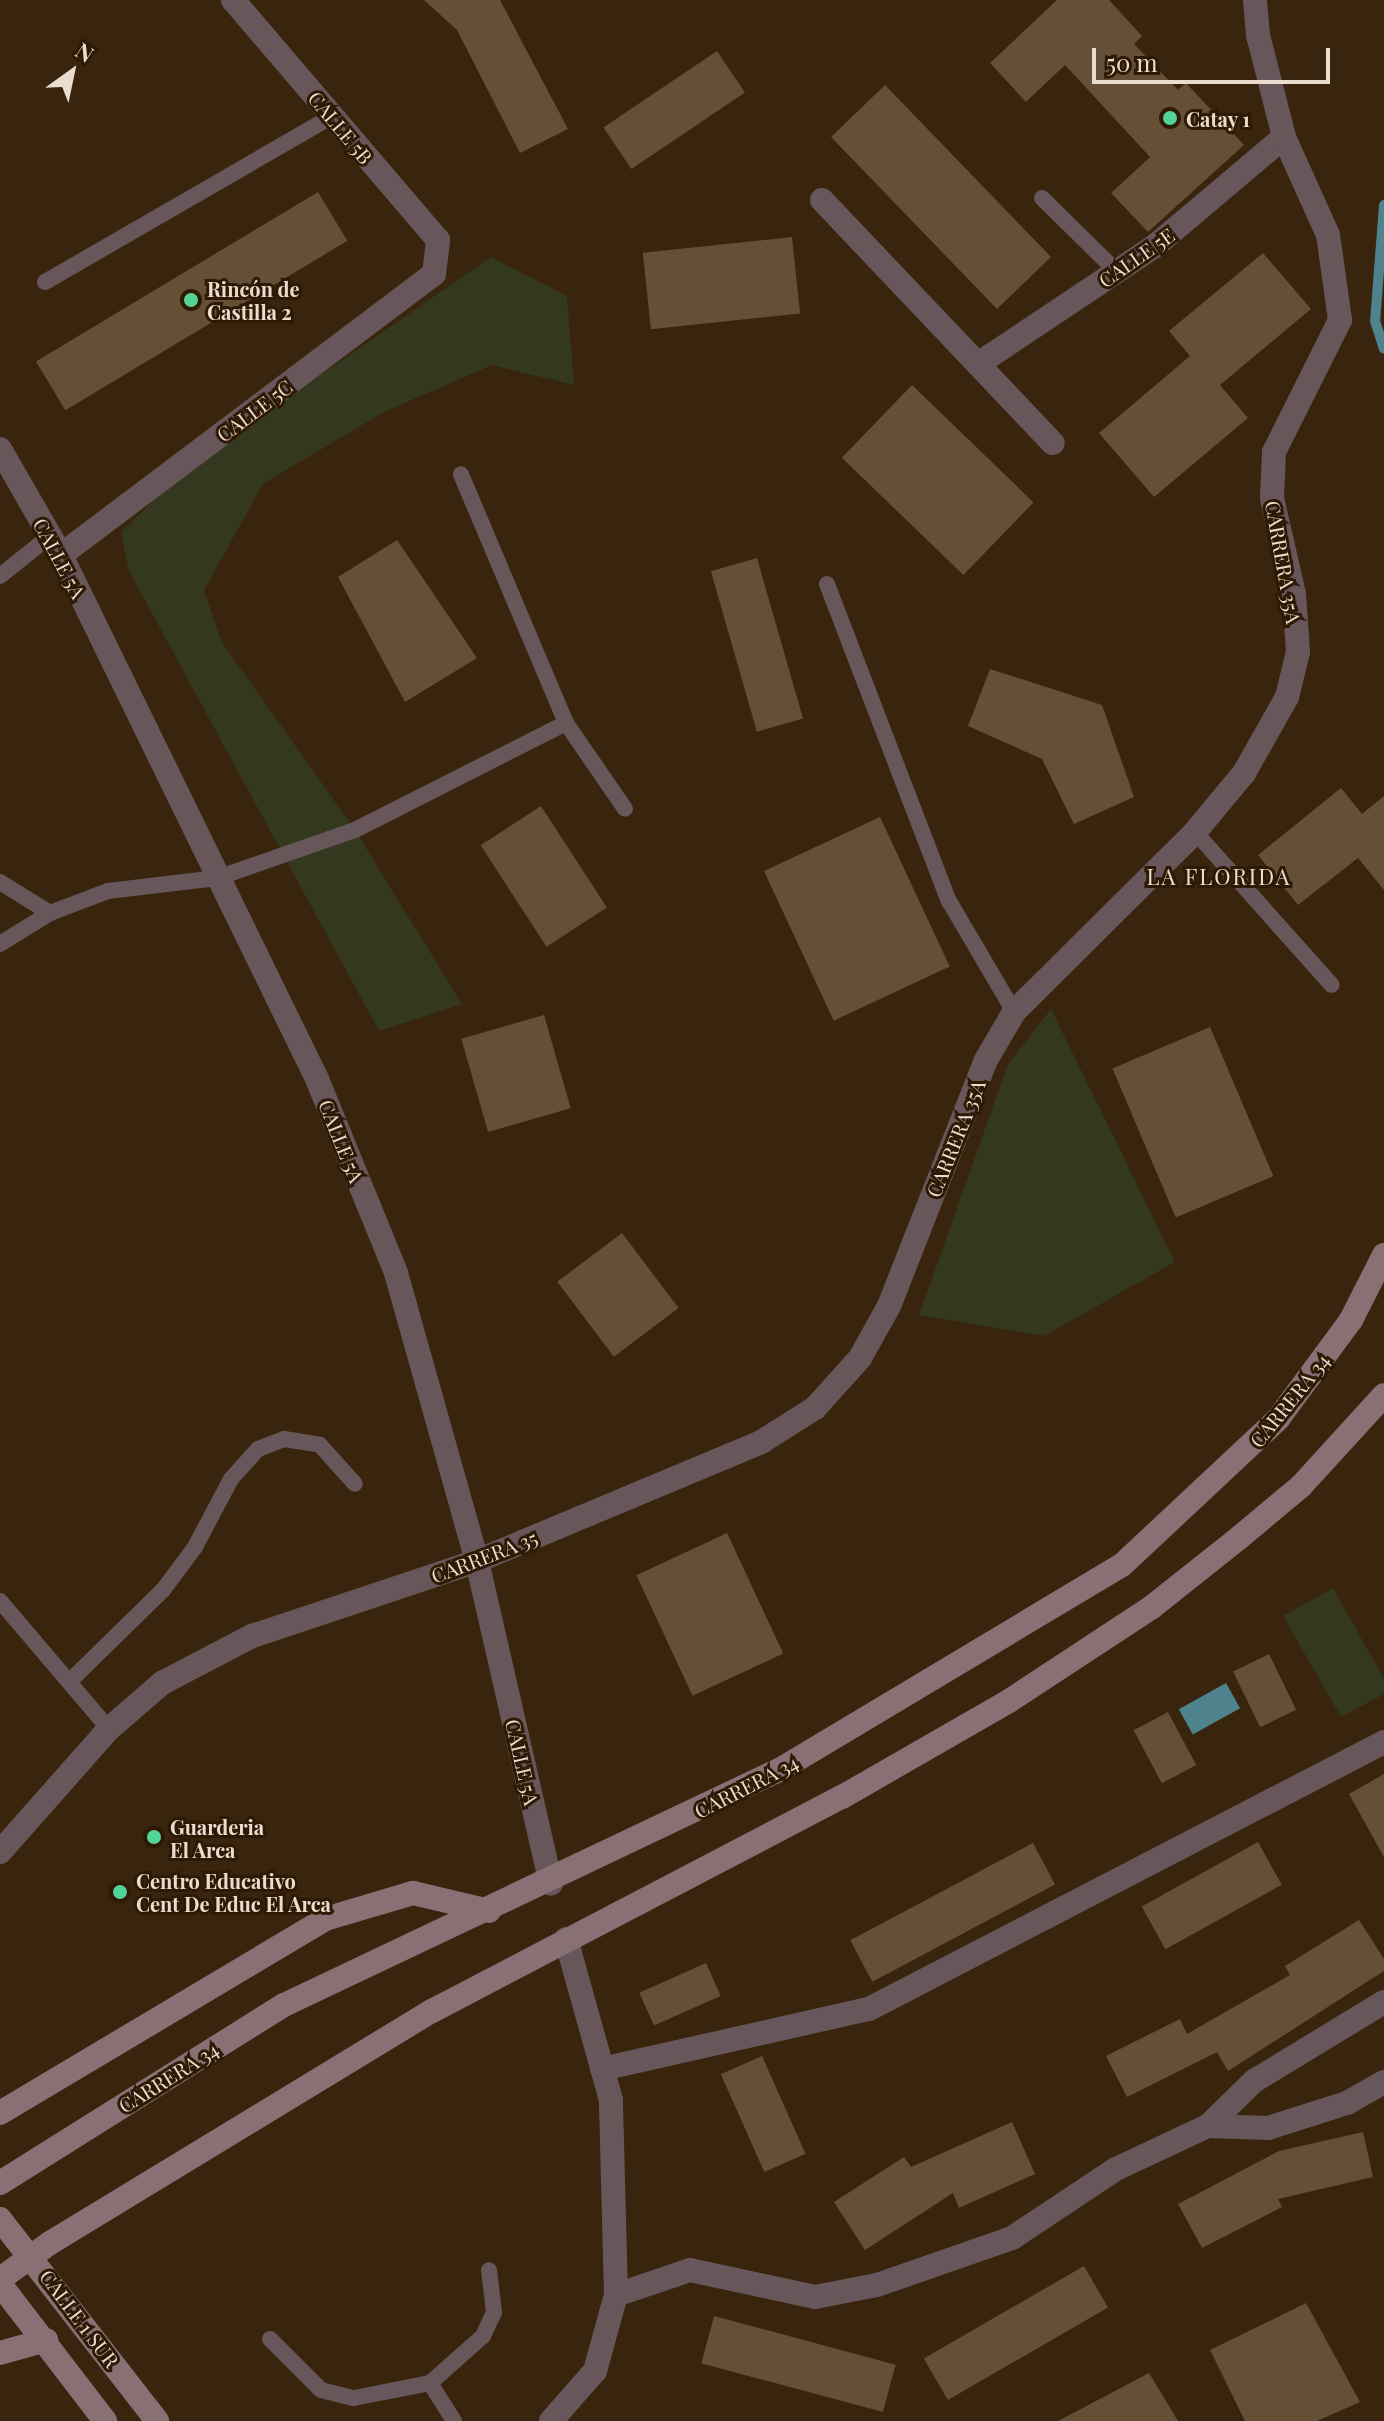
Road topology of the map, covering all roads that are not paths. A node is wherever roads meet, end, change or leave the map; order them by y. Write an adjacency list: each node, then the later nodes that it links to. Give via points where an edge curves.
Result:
1 (233, 0): 3 (street, CALLE 5B)
2 (1255, 0): 4 (street, CARRERA 35A, via 1258,35)
3 (332, 116): 7 (street, CALLE 5B, via 438,240); 9 (lane)
4 (1284, 137): 8 (street, CALLE 5E); 19 (street, CARRERA 35A, via 1328,235 1340,320 1274,452 1272,498 1294,594 1298,652 1287,697 1268,735)
5 (1042, 198): 8 (lane)
6 (822, 200): 10 (street)
7 (439, 258): 14 (street, CALLE 5C, via 434,274)
8 (1116, 271): 10 (street, CALLE 5E)
9 (45, 282)
10 (978, 364): 11 (street)
11 (1053, 443)
12 (0, 449): 14 (street, CALLE 5A)
13 (461, 474): 17 (lane)
14 (55, 546): 15 (lane); 20 (street, CALLE 5A)
15 (0, 576)
16 (827, 584): 25 (lane, via 949,901)
17 (566, 723): 18 (lane); 20 (lane, via 355,830)
18 (625, 809)
19 (1195, 832): 24 (lane); 25 (street, CARRERA 35A)
20 (217, 878): 22 (lane, via 137,883); 30 (street, CALLE 5A, via 317,1079 396,1273)
21 (0, 882): 22 (lane)
22 (50, 913): 23 (lane)
23 (0, 944)
24 (1332, 985)
25 (1014, 1012): 26 (street, CARRERA 35A, via 986,1060)
26 (922, 1221): 30 (street, CARRERA 35, via 860,1358 815,1408 761,1442)
27 (1384, 1255): 36 (street, CARRERA 34, via 1351,1320 1278,1419 1122,1565 781,1769)
28 (1384, 1395): 38 (street, via 1301,1486 1152,1607 1009,1701 855,1790)
29 (355, 1484): 32 (lane, via 320,1445 284,1439 258,1449 231,1479 195,1547 163,1590)
30 (477, 1561): 33 (street, CARRERA 35, via 252,1636 162,1683); 36 (street, CALLE 5A)
31 (0, 1601): 32 (lane)
32 (71, 1680): 33 (lane)
33 (109, 1729): 35 (street, CARRERA 35)
34 (1384, 1742): 40 (street, via 869,2009)
35 (0, 1852)
36 (551, 1884): 37 (street, CARRERA 34)
37 (489, 1911): 42 (street, via 413,1893 325,1919); 44 (street, CARRERA 34, via 284,2005)
38 (566, 1939): 40 (street); 47 (street, bridge, via 432,2011)
39 (1384, 2002): 43 (street, via 1254,2081)
40 (602, 2069): 48 (street, via 611,2100)
41 (1384, 2082): 43 (street, via 1347,2103 1268,2128)
42 (0, 2113)
43 (1208, 2126): 48 (street, via 1116,2169 1012,2238 877,2285 815,2297 690,2270)
44 (0, 2183)
45 (0, 2219): 54 (street, CALLE 1 SUR)
46 (489, 2270): 52 (lane, via 494,2312 483,2336)
47 (0, 2282): 50 (street, CALLE 1 SUR)
48 (616, 2295): 56 (street, via 595,2371)
49 (270, 2339): 52 (lane, via 321,2390 354,2398)
50 (46, 2340): 51 (street); 53 (street, CALLE 1 SUR)
51 (0, 2353)
52 (430, 2383): 55 (lane)
53 (105, 2421)
54 (157, 2421)
55 (454, 2421)
56 (551, 2421)

